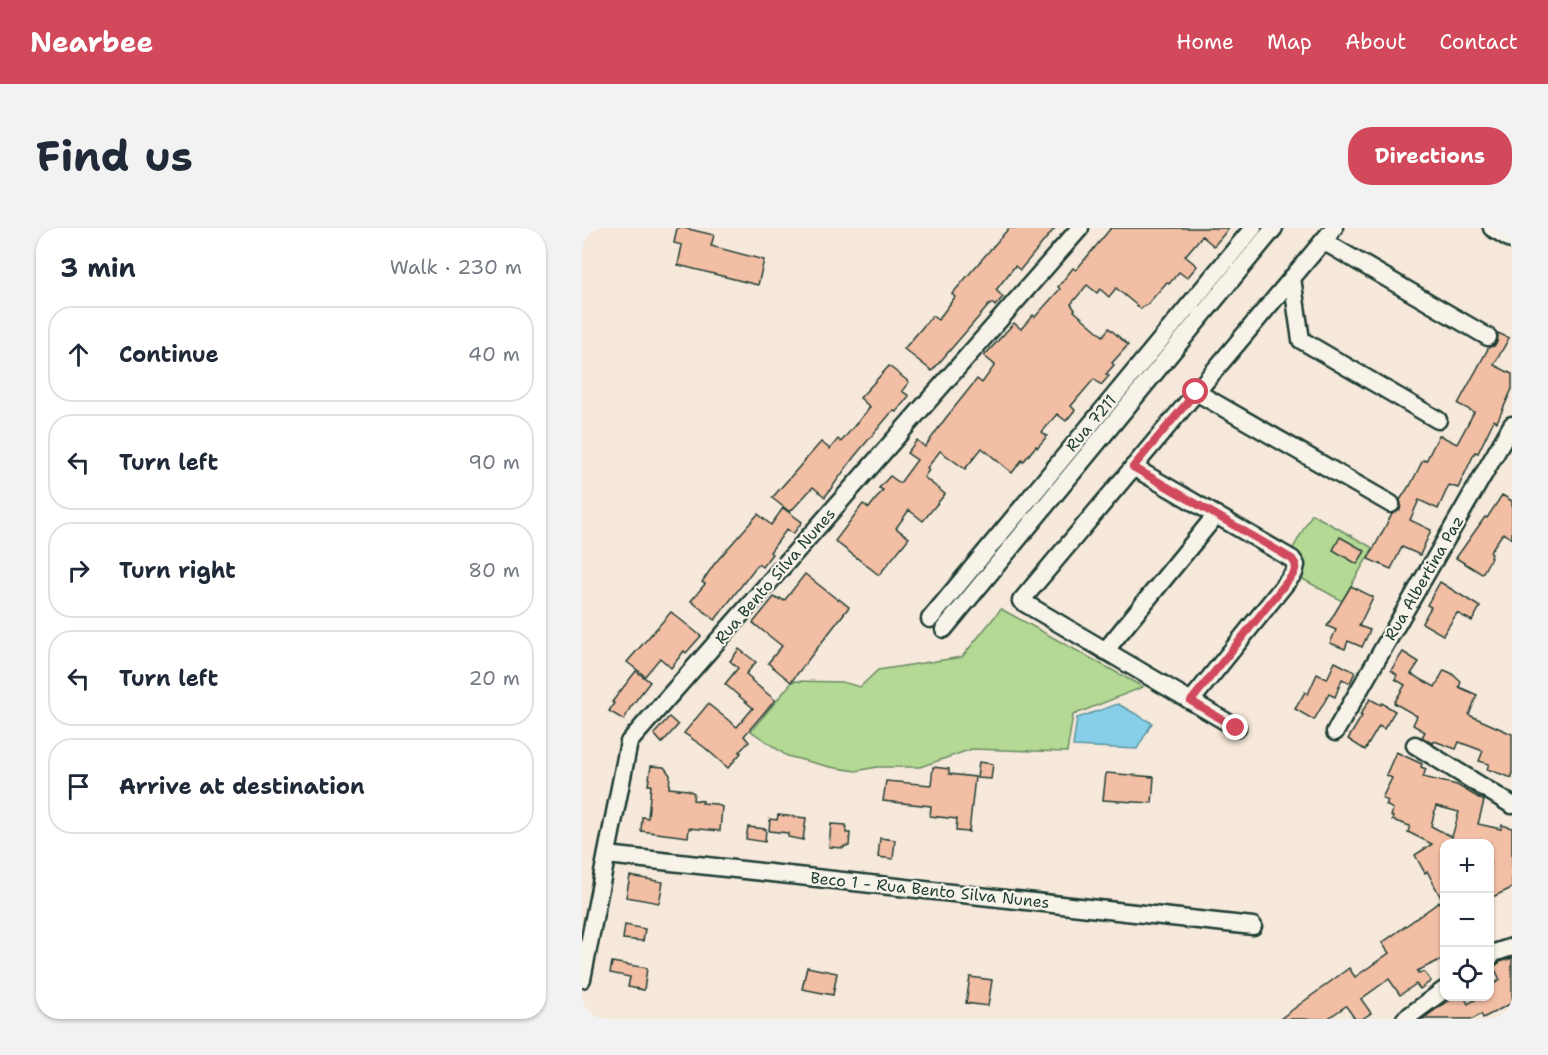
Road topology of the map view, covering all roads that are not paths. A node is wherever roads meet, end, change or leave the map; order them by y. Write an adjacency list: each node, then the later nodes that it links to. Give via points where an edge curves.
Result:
1 (1080, 228): 26 (street, Rua Bento Silva Nunes, via 629,742)
2 (1253, 228): 18 (street, Rua 7211)
3 (1274, 228): 19 (street)
4 (1334, 228): 7 (street)
5 (1492, 228): 6 (street)
6 (1512, 240)
7 (1323, 241): 8 (street); 11 (street)
8 (1292, 278): 9 (street); 10 (street)
9 (1269, 305): 10 (street); 12 (street)
10 (1298, 315): 13 (street, via 1301,340)
11 (1488, 337)
12 (1196, 392): 15 (street); 16 (street)
13 (1438, 420)
14 (1512, 425): 23 (street, Rua Albertina Paz)
15 (1133, 467): 17 (street); 20 (street, via 1021,601)
16 (1391, 504)
17 (1216, 515): 20 (street); 21 (street, via 1296,565 1294,573)
18 (930, 619)
19 (944, 629)
20 (1105, 651): 21 (street)
21 (1191, 701): 22 (street)
22 (1236, 728)
23 (1335, 732)
24 (1415, 745): 25 (street)
25 (1512, 805)
26 (607, 855): 27 (street, Beco 1 - Rua Bento Silva Nunes); 30 (street, Rua Bento Silva Nunes)
27 (1252, 926)
28 (1512, 947): 29 (street)
29 (1494, 954)
30 (582, 979)
31 (1440, 993): 32 (street)
32 (1404, 1019)

